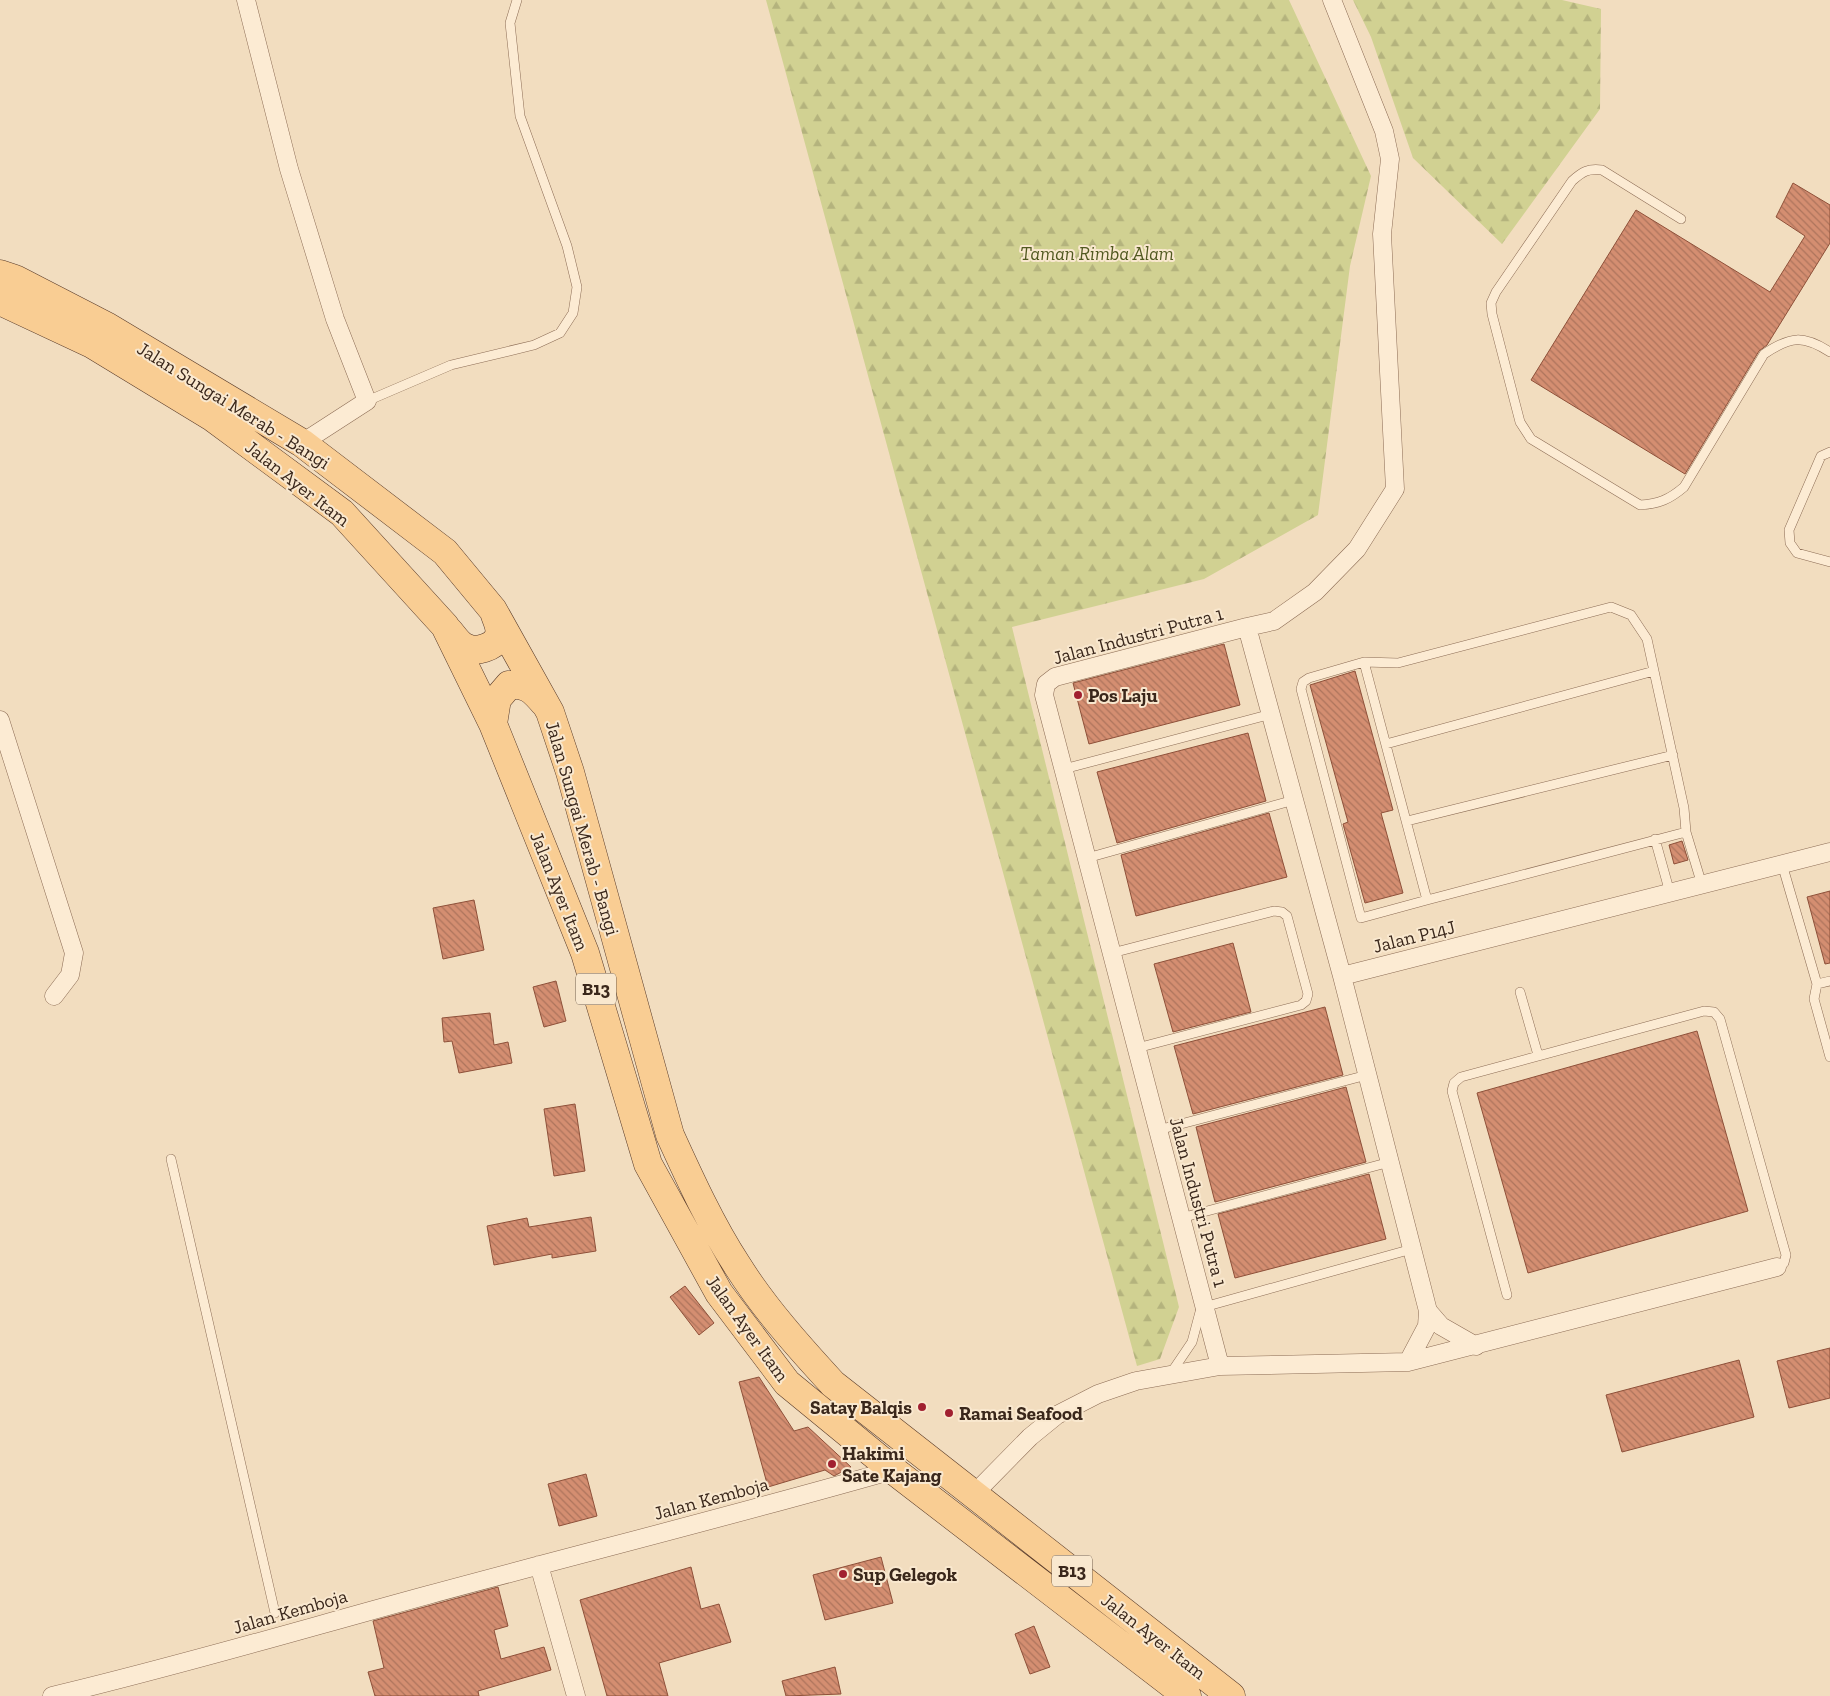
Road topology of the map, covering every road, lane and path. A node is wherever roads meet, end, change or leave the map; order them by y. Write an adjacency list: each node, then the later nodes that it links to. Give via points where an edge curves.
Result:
1 (246, 0): 8 (street, via 295,188 335,320)
2 (517, 0): 8 (lane, via 510,23 520,116 569,254 577,287 573,313 560,333 534,345 451,365)
3 (1332, 0): 14 (street, via 1384,131 1390,159 1382,234 1395,489 1357,549 1316,592 1274,621)
4 (1681, 219): 7 (lane, via 1602,170 1590,168 1572,181 1496,292 1491,303 1492,314 1520,422 1532,439 1640,505 1654,505 1669,499 1684,487 1764,354 1781,343 1799,339)
5 (0, 274): 9 (main road, Jalan Sungai Merab - Bangi / B13, via 108,327)
6 (0, 301): 13 (main road, Jalan Ayer Itam / B13, via 92,344 212,417 342,513)
7 (1830, 352)
8 (367, 401): 9 (street)
9 (302, 443): 12 (main road, Jalan Sungai Merab - Bangi / B13, via 445,552)
10 (1830, 452): 11 (lane, via 1821,456 1789,530 1790,543 1797,553)
11 (1830, 562)
12 (493, 610): 13 (main road, via 499,636 482,649 472,650 463,646); 17 (main road, Jalan Sungai Merab - Bangi / B13)
13 (445, 626): 20 (main road, Jalan Ayer Itam / B13)
14 (1247, 627): 18 (street, Jalan Industri Putra 1); 23 (street, Jalan Industri Putra 1, via 1055,677 1046,684 1044,695)
15 (1364, 662): 16 (lane, via 1398,663 1611,607 1631,615 1647,639); 21 (lane); 33 (lane, via 1309,678 1301,689 1361,918)
16 (1654, 671): 21 (lane); 22 (lane)
17 (550, 712): 20 (main road, via 528,686 509,685 497,699); 57 (main road, Jalan Sungai Merab - Bangi / B13, via 570,772 670,1135 692,1181 736,1265 797,1345 833,1384)
18 (1270, 714): 23 (lane); 24 (street, Jalan Industri Putra 1)
19 (0, 720): 39 (street, via 74,953 70,976)
20 (493, 724): 58 (main road, Jalan Ayer Itam / B13, via 585,954 648,1164 719,1294 787,1383)
21 (1386, 744): 25 (lane)
22 (1673, 755): 25 (lane); 26 (lane)
23 (1064, 769): 29 (street, Jalan Industri Putra 1)
24 (1294, 800): 29 (lane); 35 (street, Jalan Industri Putra 1)
25 (1406, 821): 33 (lane)
26 (1686, 832): 27 (lane); 31 (lane)
27 (1655, 839): 32 (lane); 33 (lane)
28 (1830, 852): 30 (street, Jalan P14J)
29 (1087, 858): 34 (street, Jalan Industri Putra 1)
30 (1782, 864): 31 (street, Jalan P14J); 37 (lane)
31 (1702, 885): 32 (street, Jalan P14J)
32 (1670, 893): 35 (street, Jalan P14J)
33 (1428, 900)
34 (1112, 953): 40 (street, Jalan Industri Putra 1); 40 (lane, via 1274,911 1282,912 1287,916 1306,985 1308,994 1301,1005)
35 (1342, 976): 43 (street)
36 (1830, 981): 37 (lane)
37 (1817, 984): 42 (lane, via 1814,999)
38 (1520, 992): 41 (lane)
39 (54, 996)
40 (1137, 1048): 44 (street, Jalan Industri Putra 1)
41 (1538, 1055): 49 (lane, via 1704,1011 1714,1012 1720,1019 1786,1255 1784,1263); 50 (lane, via 1461,1076 1452,1091)
42 (1830, 1057)
43 (1368, 1075): 44 (lane); 46 (street)
44 (1158, 1130): 47 (street, Jalan Industri Putra 1)
45 (171, 1159): 61 (lane)
46 (1390, 1162): 47 (lane); 48 (street)
47 (1181, 1218): 51 (street, Jalan Industri Putra 1)
48 (1412, 1250): 51 (lane); 52 (street)
49 (1777, 1267): 53 (street)
50 (1507, 1296)
51 (1204, 1307): 55 (street, Jalan Industri Putra 1); 56 (lane, via 1192,1342)
52 (1428, 1311): 53 (street, via 1441,1326); 54 (street, via 1428,1326)
53 (1476, 1346): 54 (street)
54 (1408, 1362): 55 (street)
55 (1220, 1366): 56 (street)
56 (1171, 1373): 59 (street, via 1098,1394 1057,1415 1030,1437)
57 (912, 1446): 59 (main road, Jalan Ayer Itam / B13)
58 (893, 1470): 60 (street, Jalan Kemboja, via 714,1521); 64 (main road, Jalan Ayer Itam / B13)
59 (974, 1494): 65 (main road, Jalan Ayer Itam / B13)
60 (539, 1565): 62 (street, Jalan Kemboja, via 142,1675); 63 (street)
61 (275, 1614)
62 (52, 1696)
63 (576, 1696)
64 (1186, 1696)
65 (1231, 1696)

